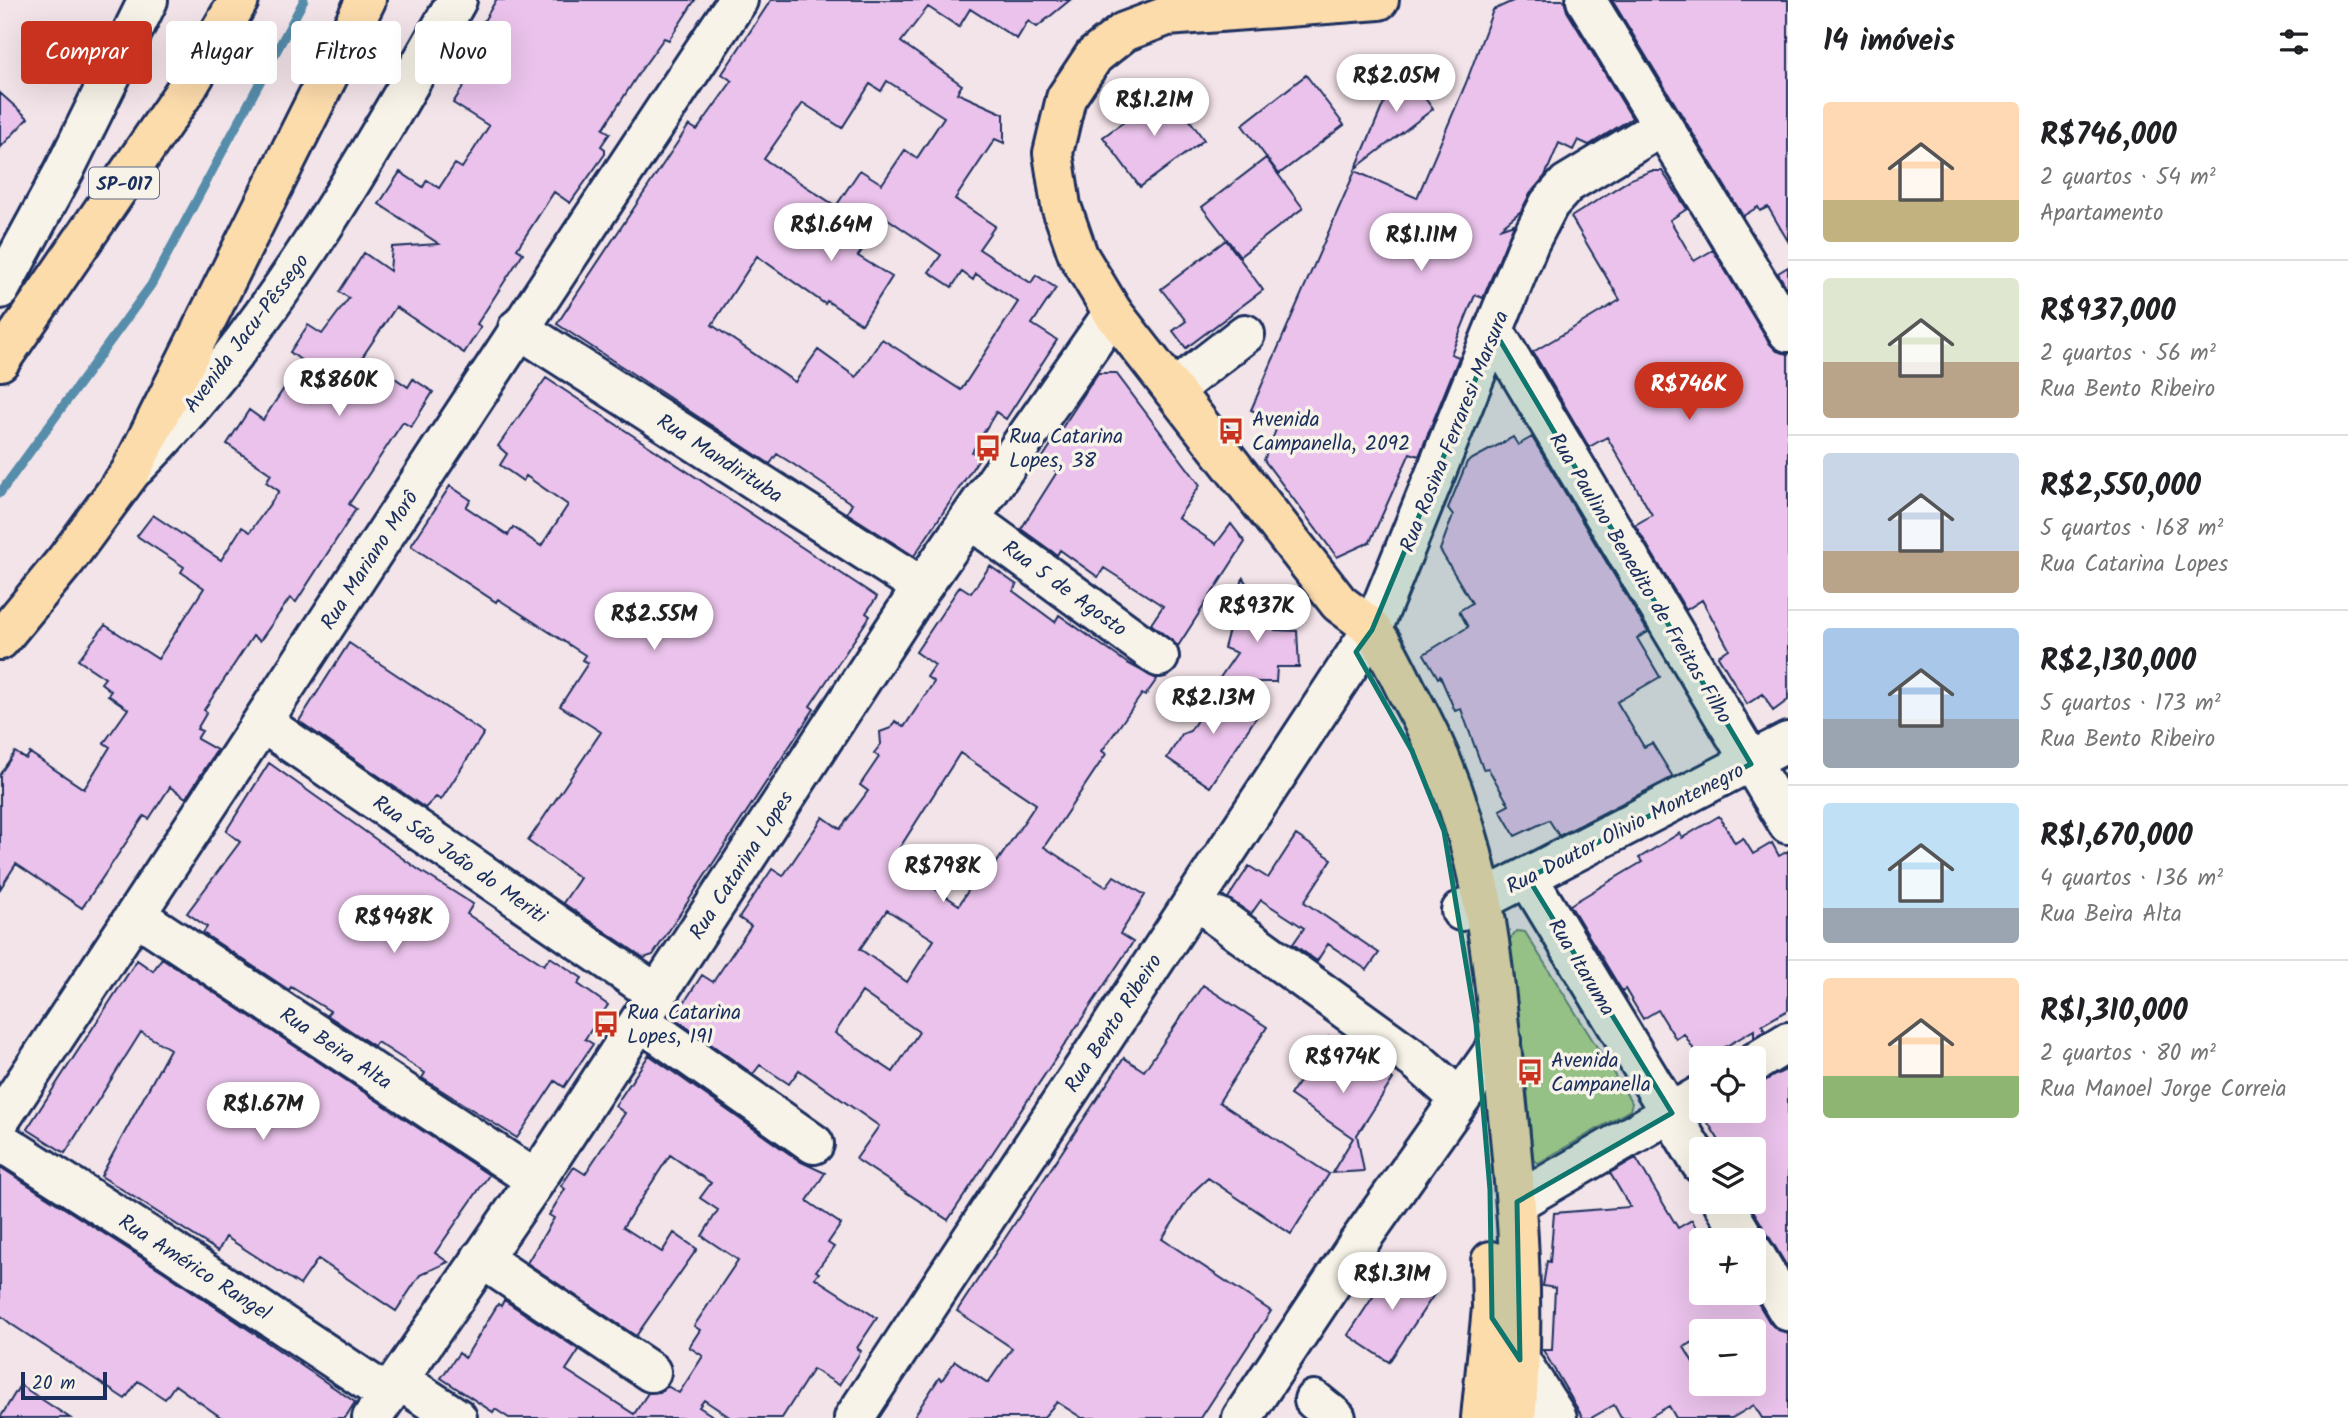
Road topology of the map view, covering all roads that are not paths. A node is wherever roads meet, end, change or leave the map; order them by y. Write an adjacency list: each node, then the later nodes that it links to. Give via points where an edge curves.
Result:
1 (149, 0): 10 (street)
2 (240, 0): 16 (main road, SP-017, via 180,99)
3 (366, 0): 18 (main road)
4 (457, 0): 18 (street, Avenida Jacu-Pêssego, via 290,276 174,429)
5 (738, 0): 12 (street, Rua Mariano Morô)
6 (1379, 0): 8 (main road)
7 (1586, 0): 9 (street)
8 (1245, 4): 11 (main road, via 1167,16 1124,32 1094,56 1066,98 1053,153 1060,206 1078,255)
9 (1661, 127): 13 (street, Rua Rosina Ferraresi Marsura, via 1567,184 1549,204); 14 (street)
10 (0, 289)
11 (1113, 313): 17 (main road); 19 (street, Rua Catarina Lopes)
12 (518, 328): 20 (street, Rua Mandirituba); 24 (street, Rua Mariano Morô)
13 (1495, 332): 22 (street, Rua Rosina Ferraresi Marsura); 26 (street, Rua Paulino Benedito de Freitas Filho)
14 (1788, 332)
15 (1245, 334): 17 (street)
16 (0, 361)
17 (1173, 390): 22 (main road)
18 (130, 474): 21 (main road, Avenida Jacu-Pêssego)
19 (970, 519): 20 (street, Rua Catarina Lopes); 23 (street, Rua 5 de Agosto)
20 (922, 587): 32 (street, Rua Catarina Lopes)
21 (0, 640)
22 (1364, 641): 29 (main road); 52 (street, Rua Bento Ribeiro)
23 (1159, 657)
24 (263, 723): 30 (street, Rua Mariano Morô); 32 (street, Rua São João do Meriti)
25 (1788, 742): 26 (street, Rua Doutor Olivio Montenegro)
26 (1751, 764): 27 (street, Rua Paulino Benedito de Freitas Filho); 28 (street, Rua Doutor Olivio Montenegro)
27 (1788, 824)
28 (1528, 878): 29 (street, Rua Doutor Olivio Montenegro); 37 (street, Rua Itaruma)
29 (1473, 906): 34 (main road)
30 (136, 915): 38 (street, Rua Mariano Morô); 42 (street, Rua Beira Alta)
31 (1218, 917): 36 (street, via 1418,1062)
32 (648, 1008): 41 (street, Rua São João do Meriti); 42 (street, Rua Catarina Lopes)
33 (1788, 1042): 35 (street)
34 (1491, 1054): 36 (street); 43 (main road); 47 (main road)
35 (1766, 1056)
36 (1459, 1098): 53 (street)
37 (1686, 1104): 39 (street, Rua Itaruma); 43 (street)
38 (0, 1120)
39 (1694, 1137)
40 (0, 1141): 50 (street, Rua Américo Rangel)
41 (814, 1144)
42 (536, 1180): 44 (street, Rua Catarina Lopes)
43 (1517, 1202): 48 (main road)
44 (481, 1258): 49 (street); 50 (street, Rua Catarina Lopes)
45 (1766, 1273): 46 (street)
46 (1788, 1311)
47 (1492, 1318): 48 (street); 54 (main road)
48 (1520, 1360): 55 (main road); 56 (street)
49 (651, 1372)
50 (386, 1397): 51 (street, Rua Américo Rangel)
51 (457, 1418)
52 (855, 1418)
53 (1242, 1418)
54 (1481, 1418)
55 (1516, 1418)
56 (1557, 1418)

